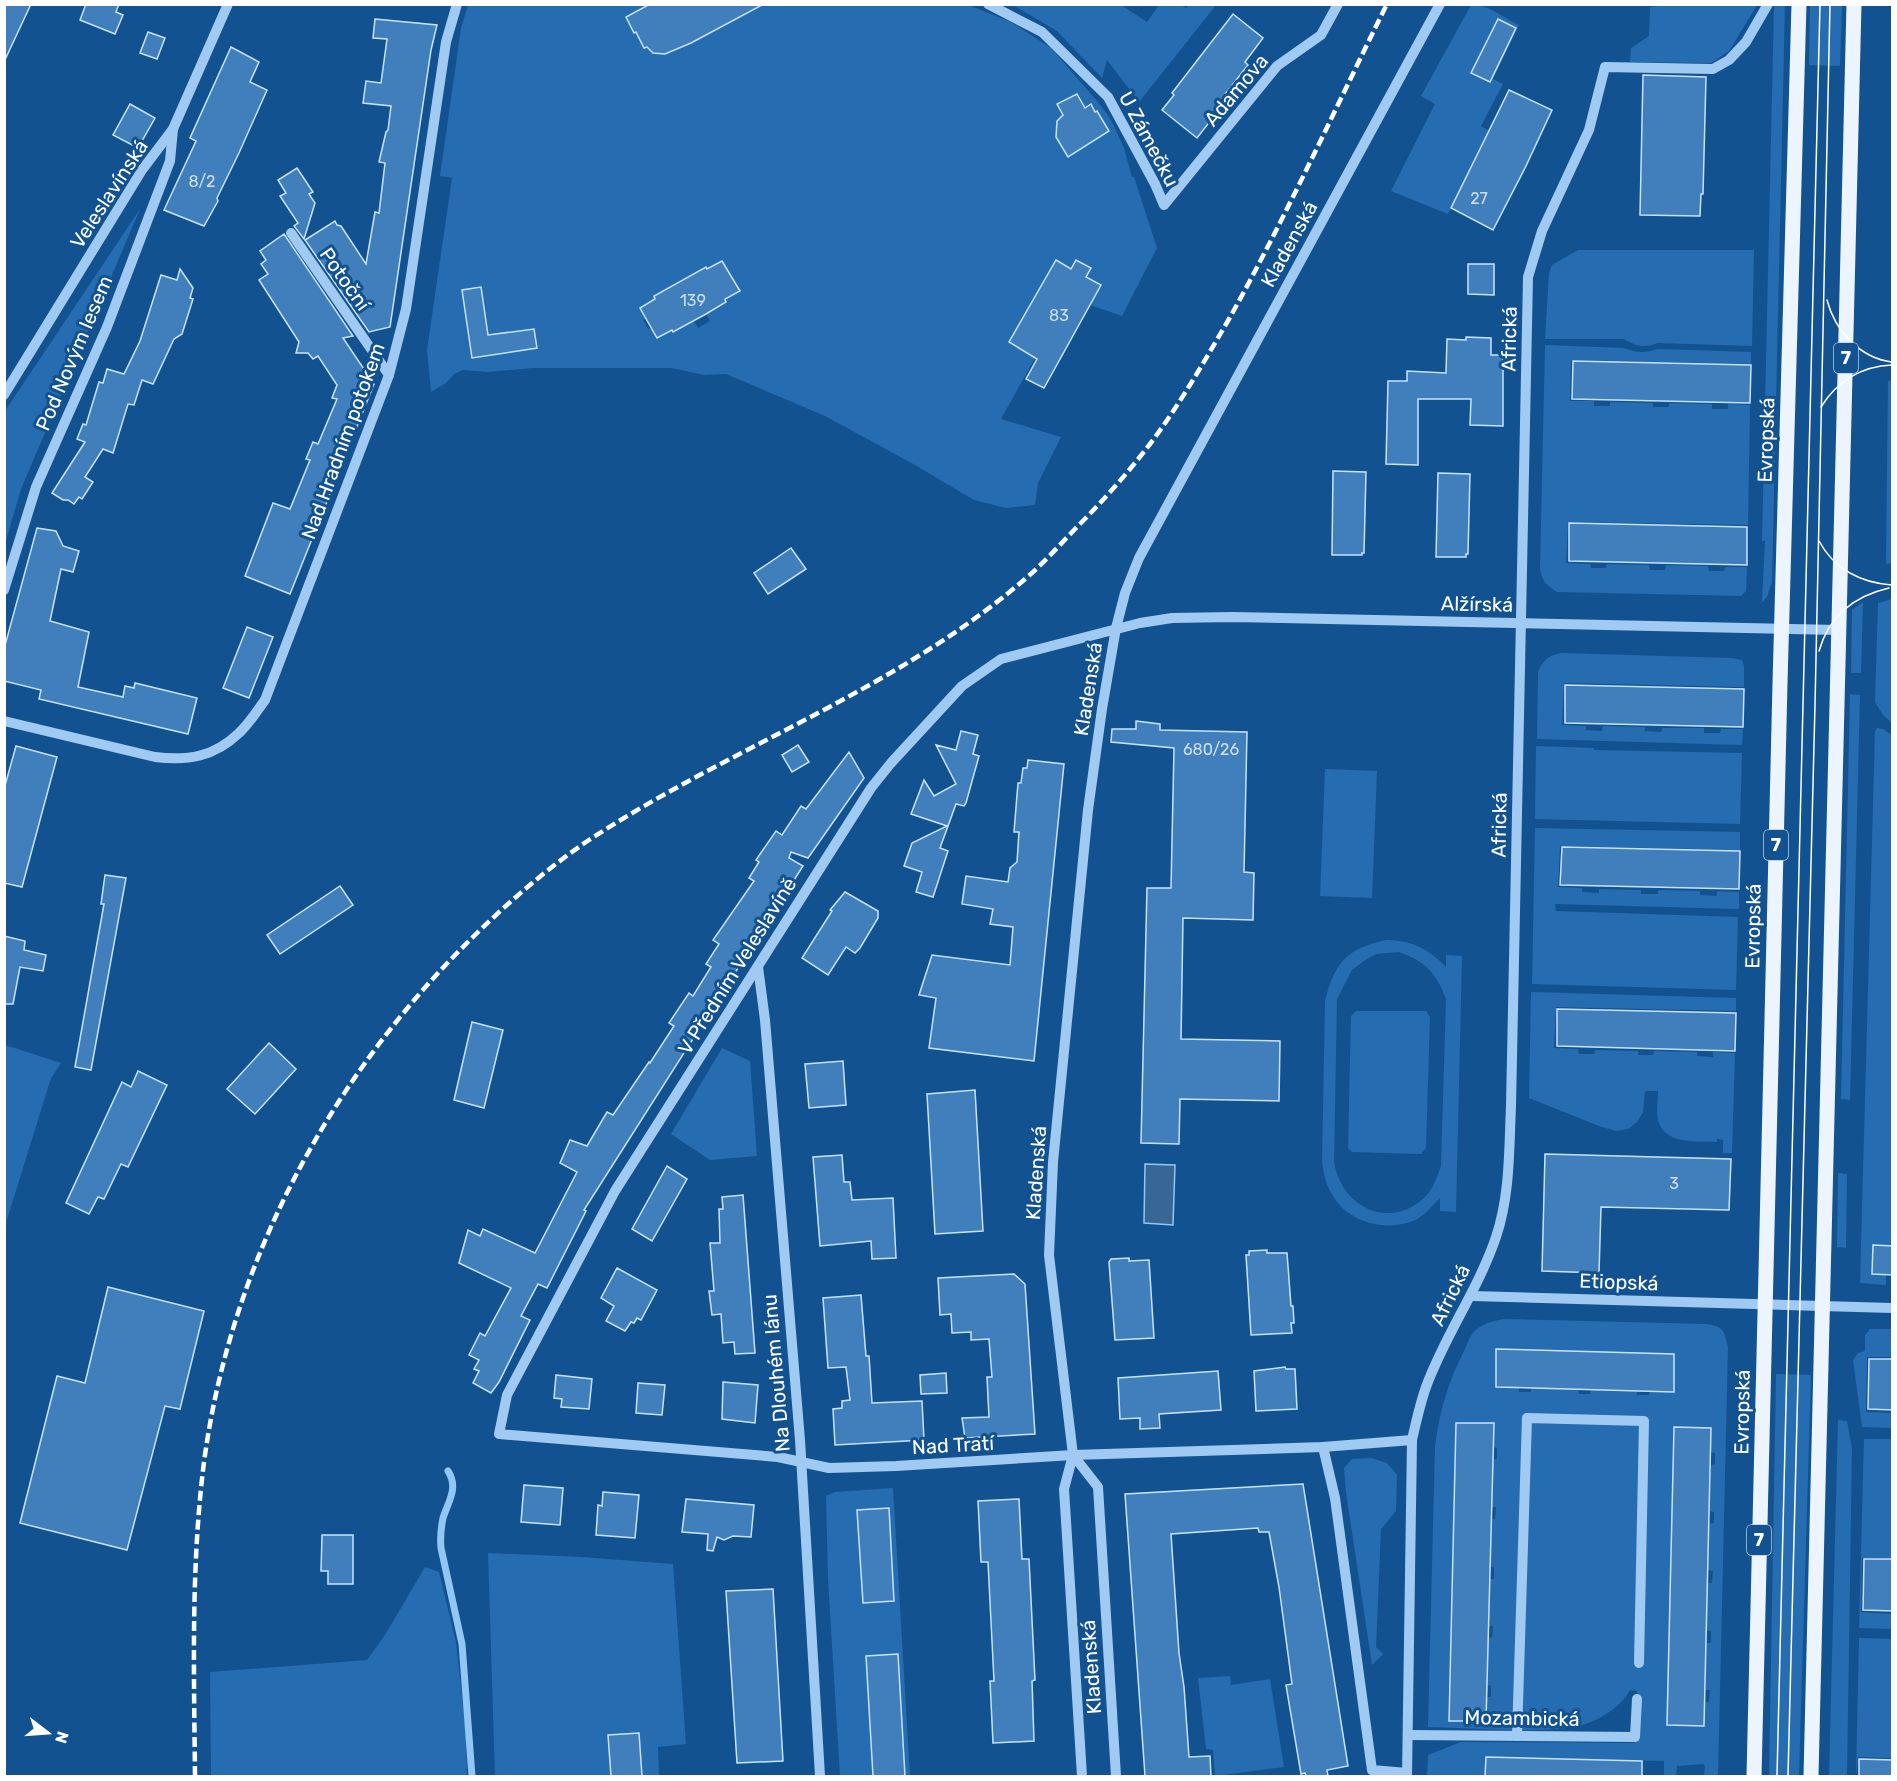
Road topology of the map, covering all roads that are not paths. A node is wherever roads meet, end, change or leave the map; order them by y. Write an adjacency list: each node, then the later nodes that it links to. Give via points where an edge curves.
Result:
1 (228, 4): 9 (street, Veleslavínská)
2 (457, 4): 12 (street, Nad Hradním potokem, via 446,42 406,309)
3 (988, 4): 10 (street, U Zámečku, via 1042,32 1108,97)
4 (1338, 4): 10 (street, Adamova, via 1321,35 1277,66)
5 (1440, 4): 16 (street, Kladenská, via 1139,558)
6 (1768, 4): 15 (street, Africká, via 1746,42 1729,60 1713,69 1605,67 1589,130 1542,231 1528,277)
7 (1799, 4): 17 (main road, Evropská / 7)
8 (1854, 4): 18 (main road, 7)
9 (173, 129): 13 (street, Veleslavínská, via 142,171); 14 (street, Pod Novým lesem, via 170,161 107,327 36,487)
10 (1164, 205)
11 (291, 233): 12 (street, Potoční)
12 (389, 375): 19 (street, Nad Hradním potokem, via 265,700 239,734 210,753 180,760)
13 (4, 395)
14 (4, 590)
15 (1521, 623): 16 (street, Alžírská, via 1232,617 1163,619); 17 (street, Alžírská); 21 (street, Africká, via 1507,1182 1496,1238)
16 (1116, 628): 20 (street, V Předním Veleslavíně, via 1001,659 962,686 871,788); 28 (street, Kladenská, via 1088,810 1052,1174 1049,1255)
17 (1781, 629): 18 (street, Alžírská); 22 (main road, Evropská / 7)
18 (1839, 630): 23 (main road, 7)
19 (4, 721)
20 (758, 967): 25 (street, V Předním Veleslavíně, via 615,1191 507,1395); 29 (street, Na Dlouhém lánu)
21 (1472, 1296): 22 (street, Etiopská); 26 (street, Africká, via 1426,1386)
22 (1765, 1304): 23 (street, Etiopská); 38 (main road, Evropská / 7)
23 (1822, 1306): 24 (street, Etiopská); 39 (main road, 7)
24 (1893, 1308)
25 (499, 1434): 29 (street, Nad Tratí)
26 (1412, 1440): 27 (street, Nad Tratí); 32 (street, Africká)
27 (1323, 1447): 28 (street, Nad Tratí); 34 (street, Africká, via 1335,1497 1372,1770)
28 (1073, 1455): 29 (street, Nad Tratí, via 829,1468); 36 (street, Kladenská, via 1064,1489); 37 (street, Kladenská, via 1098,1487)
29 (801, 1462): 35 (street, Na Dlouhém lánu)
30 (1638, 1663): 33 (street, via 1644,1421 1527,1418)
31 (1637, 1699): 33 (street, Mozambická, via 1635,1737)
32 (1408, 1735): 33 (street, Mozambická); 34 (street, Africká)
33 (1517, 1736)
34 (1407, 1775)
35 (820, 1776)
36 (1082, 1776)
37 (1116, 1776)
38 (1754, 1776)
39 (1811, 1776)

